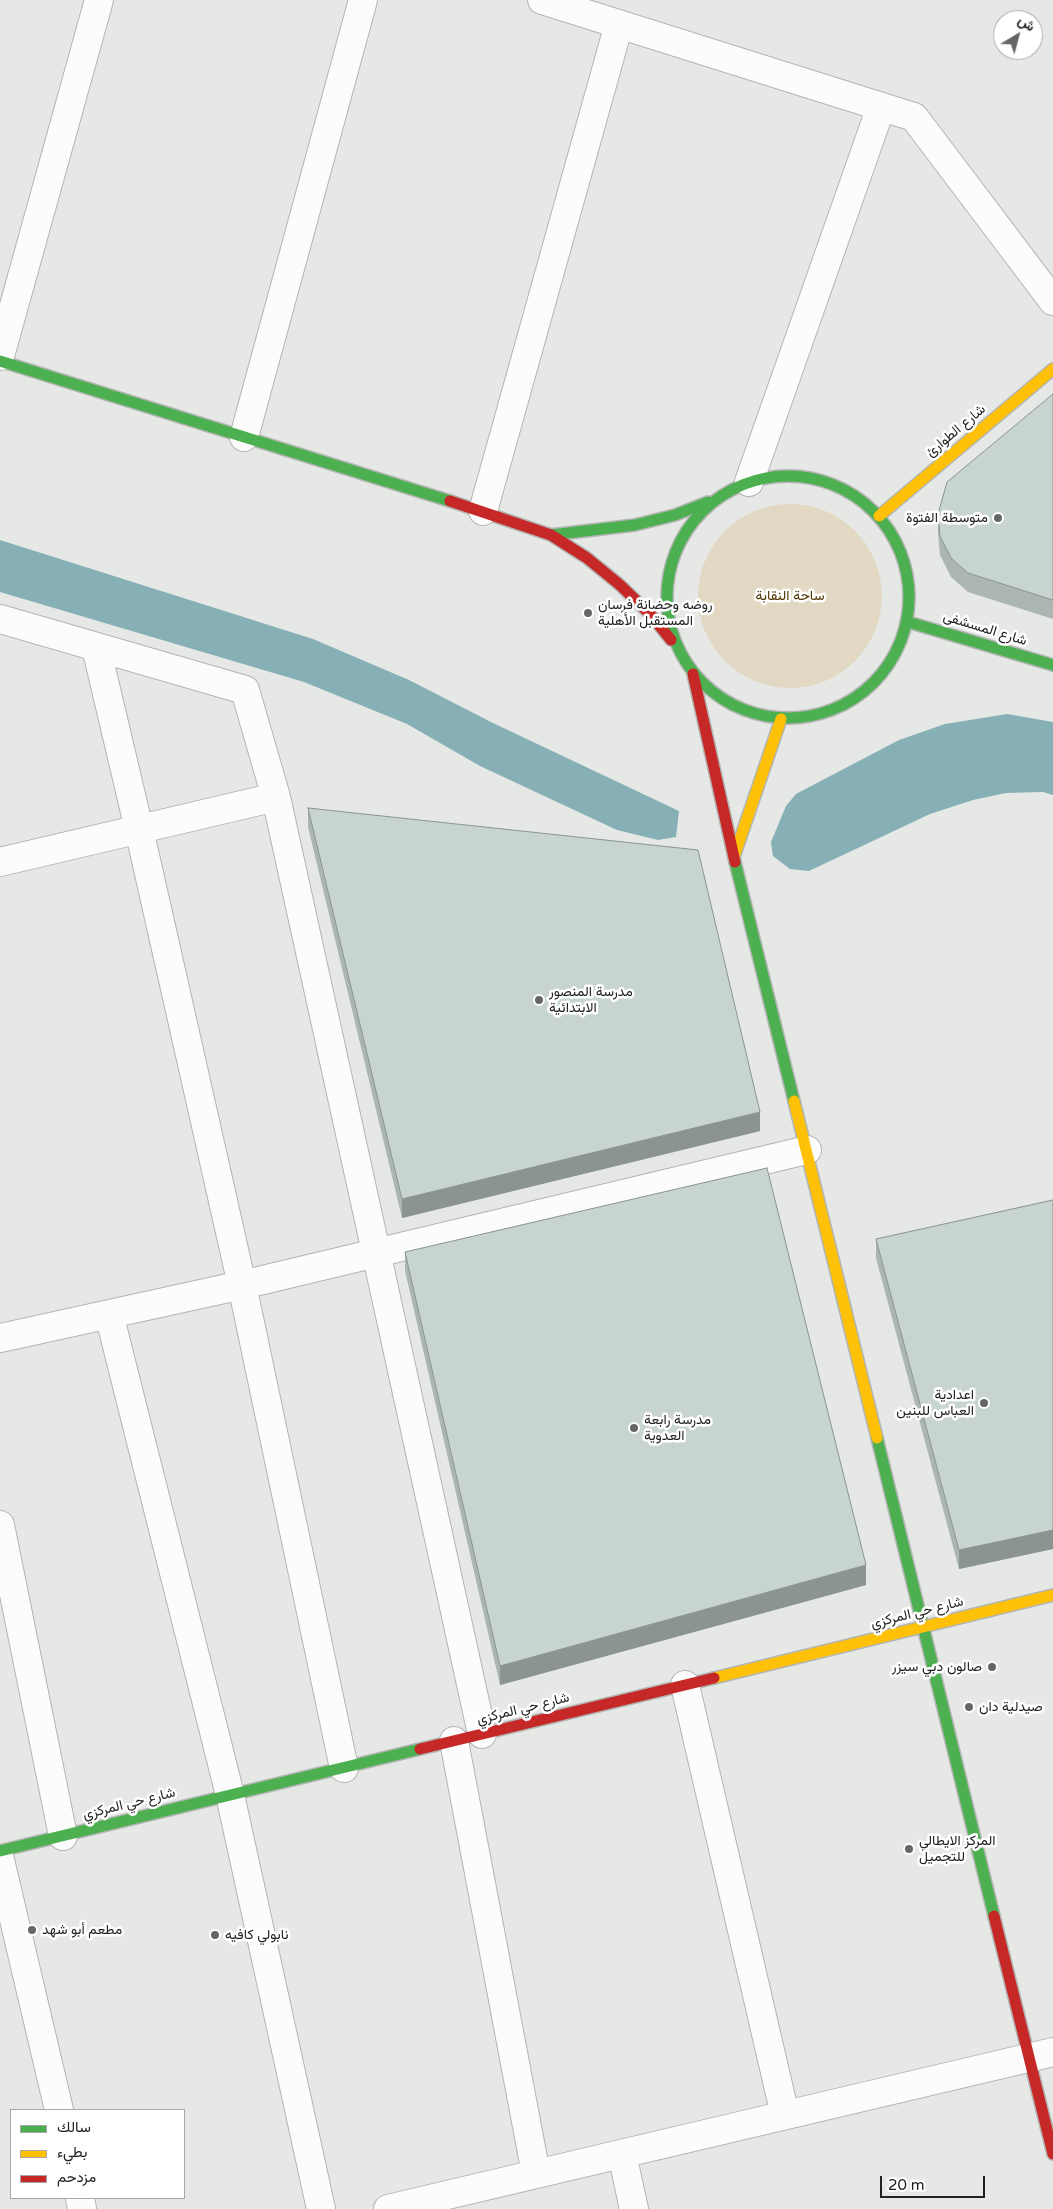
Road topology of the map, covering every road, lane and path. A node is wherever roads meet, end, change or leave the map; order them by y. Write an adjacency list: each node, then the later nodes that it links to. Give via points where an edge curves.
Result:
1 (99, 0): 7 (street)
2 (364, 0): 10 (street)
3 (542, 0): 4 (street)
4 (619, 24): 5 (street); 13 (street)
5 (881, 107): 6 (street, via 914,117); 11 (street)
6 (1053, 301)
7 (0, 356)
8 (0, 361): 10 (street)
9 (1053, 369): 14 (street, شارع الطوارئ)
10 (244, 437): 13 (street)
11 (749, 482): 12 (street); 14 (street, via 784,475 818,480 851,493)
12 (714, 500): 15 (street, via 675,515 635,525); 19 (street, via 686,530 669,568 666,608)
13 (483, 511): 15 (street)
14 (878, 516): 17 (street, via 902,556 909,584)
15 (551, 535): 19 (street, via 620,585 651,615)
16 (0, 619): 18 (street)
17 (908, 622): 20 (street, شارع المسشفى); 22 (street, via 896,654 886,668 875,682 848,704 815,716)
18 (96, 647): 23 (street, via 246,690); 24 (street)
19 (677, 648): 21 (street)
20 (1053, 665)
21 (693, 674): 22 (street, via 718,697 748,712); 25 (street)
22 (781, 718): 25 (street)
23 (276, 797): 24 (street); 28 (street)
24 (140, 830): 26 (street); 29 (street)
25 (734, 857): 27 (street)
26 (0, 862)
27 (807, 1150): 28 (street); 34 (street)
28 (376, 1252): 29 (street); 36 (street)
29 (242, 1285): 30 (street); 38 (street)
30 (109, 1314): 31 (street); 39 (street)
31 (0, 1338)
32 (0, 1525): 40 (street)
33 (1053, 1595): 34 (street, شارع حي المركزي)
34 (924, 1627): 35 (street, شارع حي المركزي); 43 (street)
35 (685, 1685): 36 (street, شارع حي المركزي); 45 (street)
36 (482, 1734): 37 (street, شارع حي المركزي)
37 (454, 1741): 38 (street, شارع حي المركزي); 48 (street)
38 (344, 1768): 39 (street, شارع حي المركزي)
39 (230, 1795): 40 (street, شارع حي المركزي); 49 (street)
40 (62, 1836): 41 (street, شارع حي المركزي)
41 (0, 1851)
42 (0, 1860): 44 (street)
43 (1041, 2055): 45 (street); 47 (street)
44 (59, 2109)
45 (785, 2116): 46 (street)
46 (622, 2154): 48 (street); 51 (street)
47 (1053, 2154)
48 (536, 2174): 50 (street)
49 (321, 2209)
50 (388, 2209)
51 (634, 2209)

